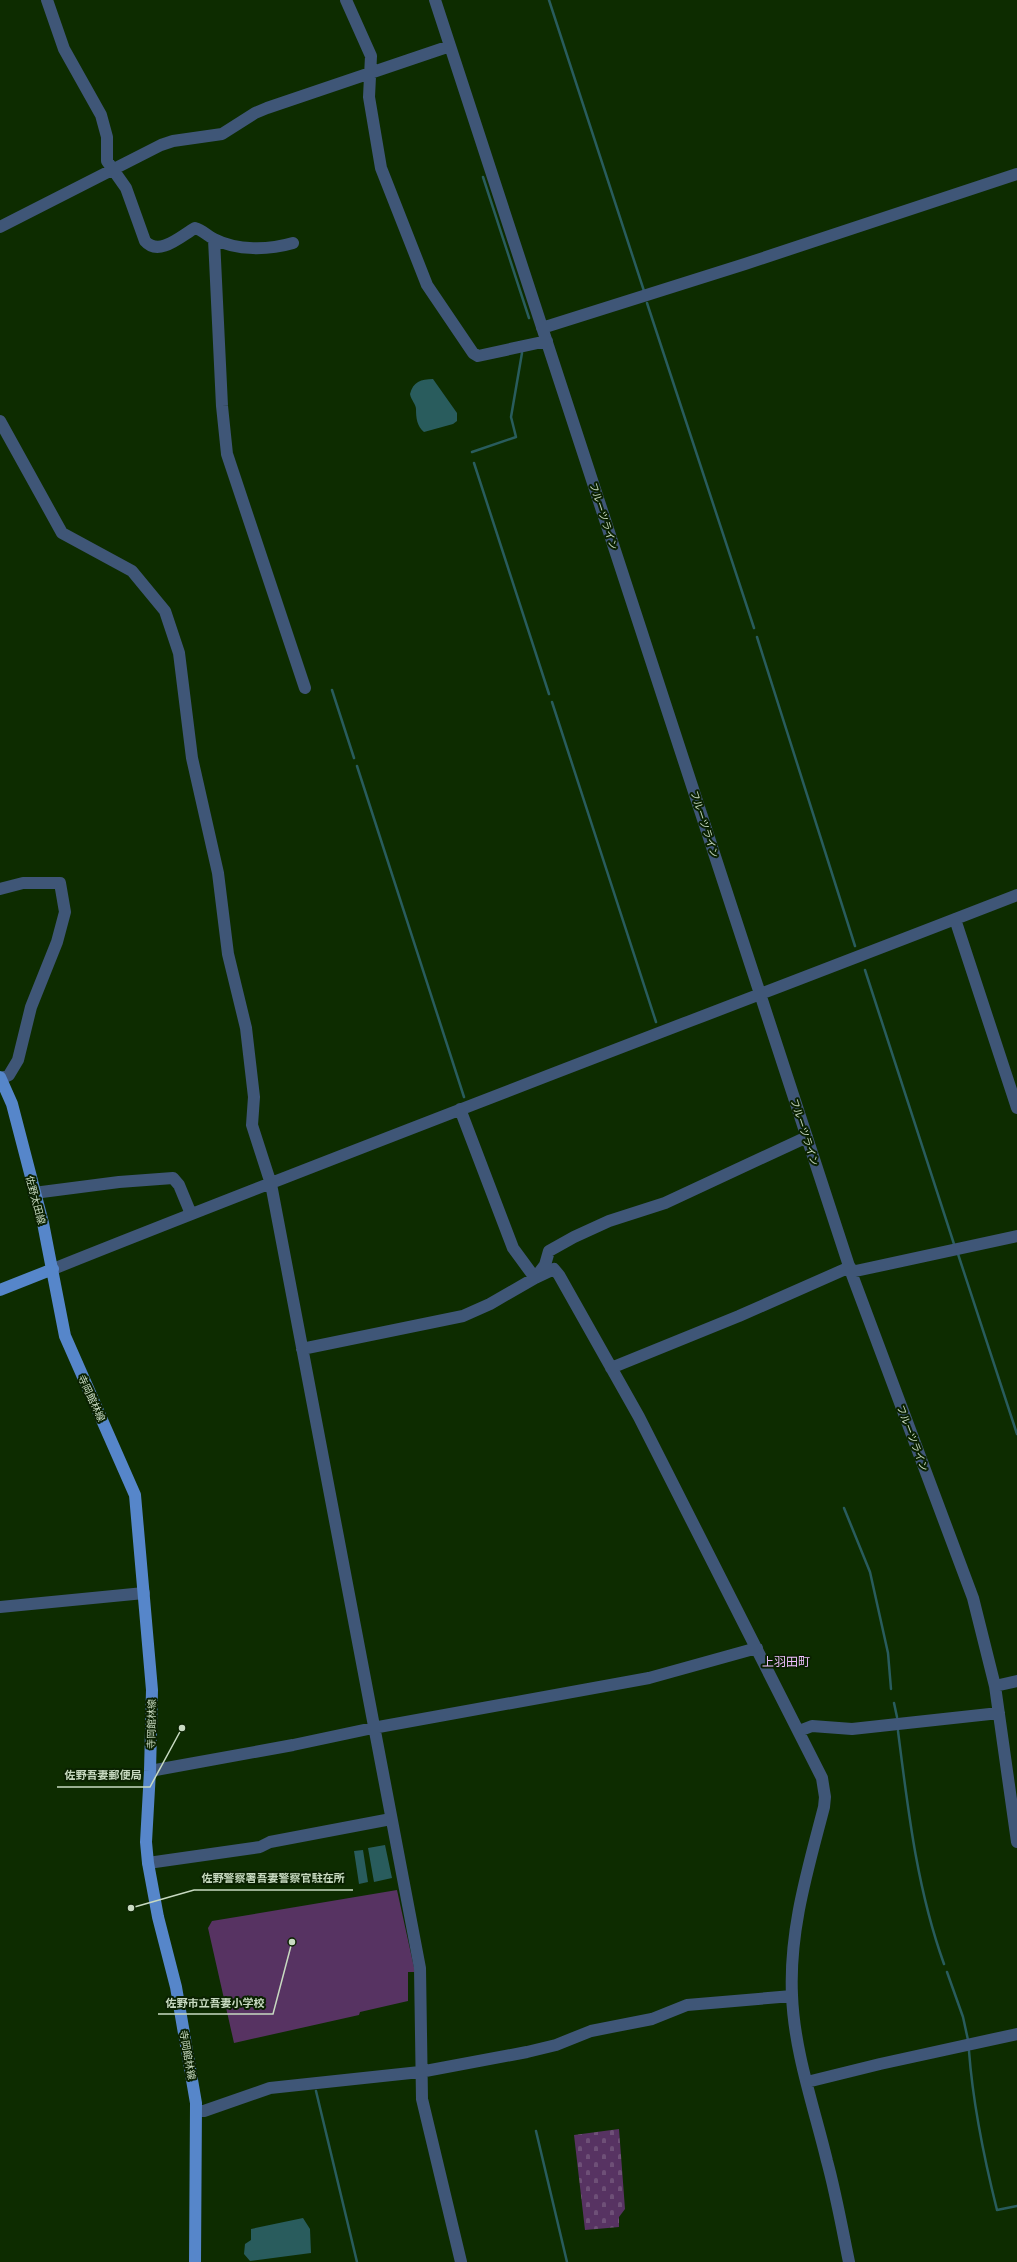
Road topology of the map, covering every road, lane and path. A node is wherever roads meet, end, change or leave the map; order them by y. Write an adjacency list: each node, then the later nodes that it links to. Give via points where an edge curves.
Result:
1 (47, 0): 6 (street, via 66,53 101,115 107,136 107,161)
2 (346, 0): 5 (street, via 371,56)
3 (435, 0): 4 (street, フルーツライン)
4 (450, 46): 5 (street); 11 (street, フルーツライン)
5 (371, 73): 6 (street, via 255,113 222,134 167,142); 12 (street, via 368,82 369,103 380,168 420,270 446,314 473,354 478,356)
6 (112, 170): 8 (street); 9 (street, via 126,188 145,240 151,247 157,248 168,244 195,228)
7 (1017, 174): 11 (street)
8 (0, 227)
9 (214, 239): 10 (street, via 236,246 258,248); 14 (street, via 222,406 227,454)
10 (293, 243)
11 (542, 328): 12 (street, フルーツライン)
12 (547, 341): 18 (street, フルーツライン)
13 (0, 421): 23 (street, via 62,533 132,571 165,611 179,653 192,758 218,873 228,954 246,1028 254,1097 252,1125)
14 (305, 688)
15 (0, 889): 19 (street, via 23,883 60,883 65,912 57,942 31,1007 18,1060 9,1075)
16 (1017, 895): 17 (street)
17 (955, 919): 18 (street); 20 (street)
18 (761, 995): 21 (street); 22 (street, フルーツライン)
19 (0, 1079): 24 (main road, 佐野太田線, via 12,1104)
20 (1017, 1108)
21 (460, 1110): 23 (street); 29 (street, via 514,1248)
22 (807, 1137): 27 (street, フルーツライン); 29 (street, via 648,1211 609,1221 574,1237 549,1251 545,1265)
23 (270, 1184): 25 (street); 31 (street)
24 (34, 1192): 25 (street, via 173,1178 179,1185); 28 (main road, 佐野太田線)
25 (191, 1214): 28 (street)
26 (1017, 1236): 27 (street)
27 (850, 1269): 32 (street); 37 (street, フルーツライン, via 966,1575 986,1643)
28 (53, 1270): 30 (main road); 33 (main road, 寺岡館林線, via 62,1324 69,1347 135,1495)
29 (535, 1278): 31 (street, via 463,1316); 32 (street, via 554,1269)
30 (0, 1290)
31 (302, 1349): 39 (street)
32 (611, 1368): 35 (street, via 643,1424)
33 (144, 1593): 34 (street); 41 (main road, 寺岡館林線, via 152,1690)
34 (0, 1607)
35 (757, 1648): 39 (street, via 649,1678); 40 (street)
36 (1017, 1681): 37 (street)
37 (995, 1686): 38 (street, フルーツライン)
38 (999, 1713): 40 (street, via 852,1729 812,1726); 43 (street, フルーツライン)
39 (373, 1728): 41 (street); 42 (street)
40 (799, 1731): 45 (street, via 822,1778 825,1797 802,1890 793,1945)
41 (150, 1771): 44 (main road, 寺岡館林線, via 146,1822)
42 (391, 1819): 44 (street, via 270,1842 260,1847); 47 (street, via 420,1968)
43 (1017, 1842)
44 (148, 1863): 49 (main road, 寺岡館林線, via 158,1917 176,1987 194,2086)
45 (792, 1996): 47 (street, via 687,2005 652,2019 591,2031 527,2052); 48 (street, via 800,2055)
46 (1017, 2034): 48 (street)
47 (420, 2072): 49 (street, via 270,2088 204,2111); 51 (street, via 422,2099)
48 (807, 2082): 52 (street, via 828,2163)
49 (196, 2111): 50 (main road, 寺岡館林線)
50 (195, 2262)
51 (461, 2262)
52 (849, 2262)

